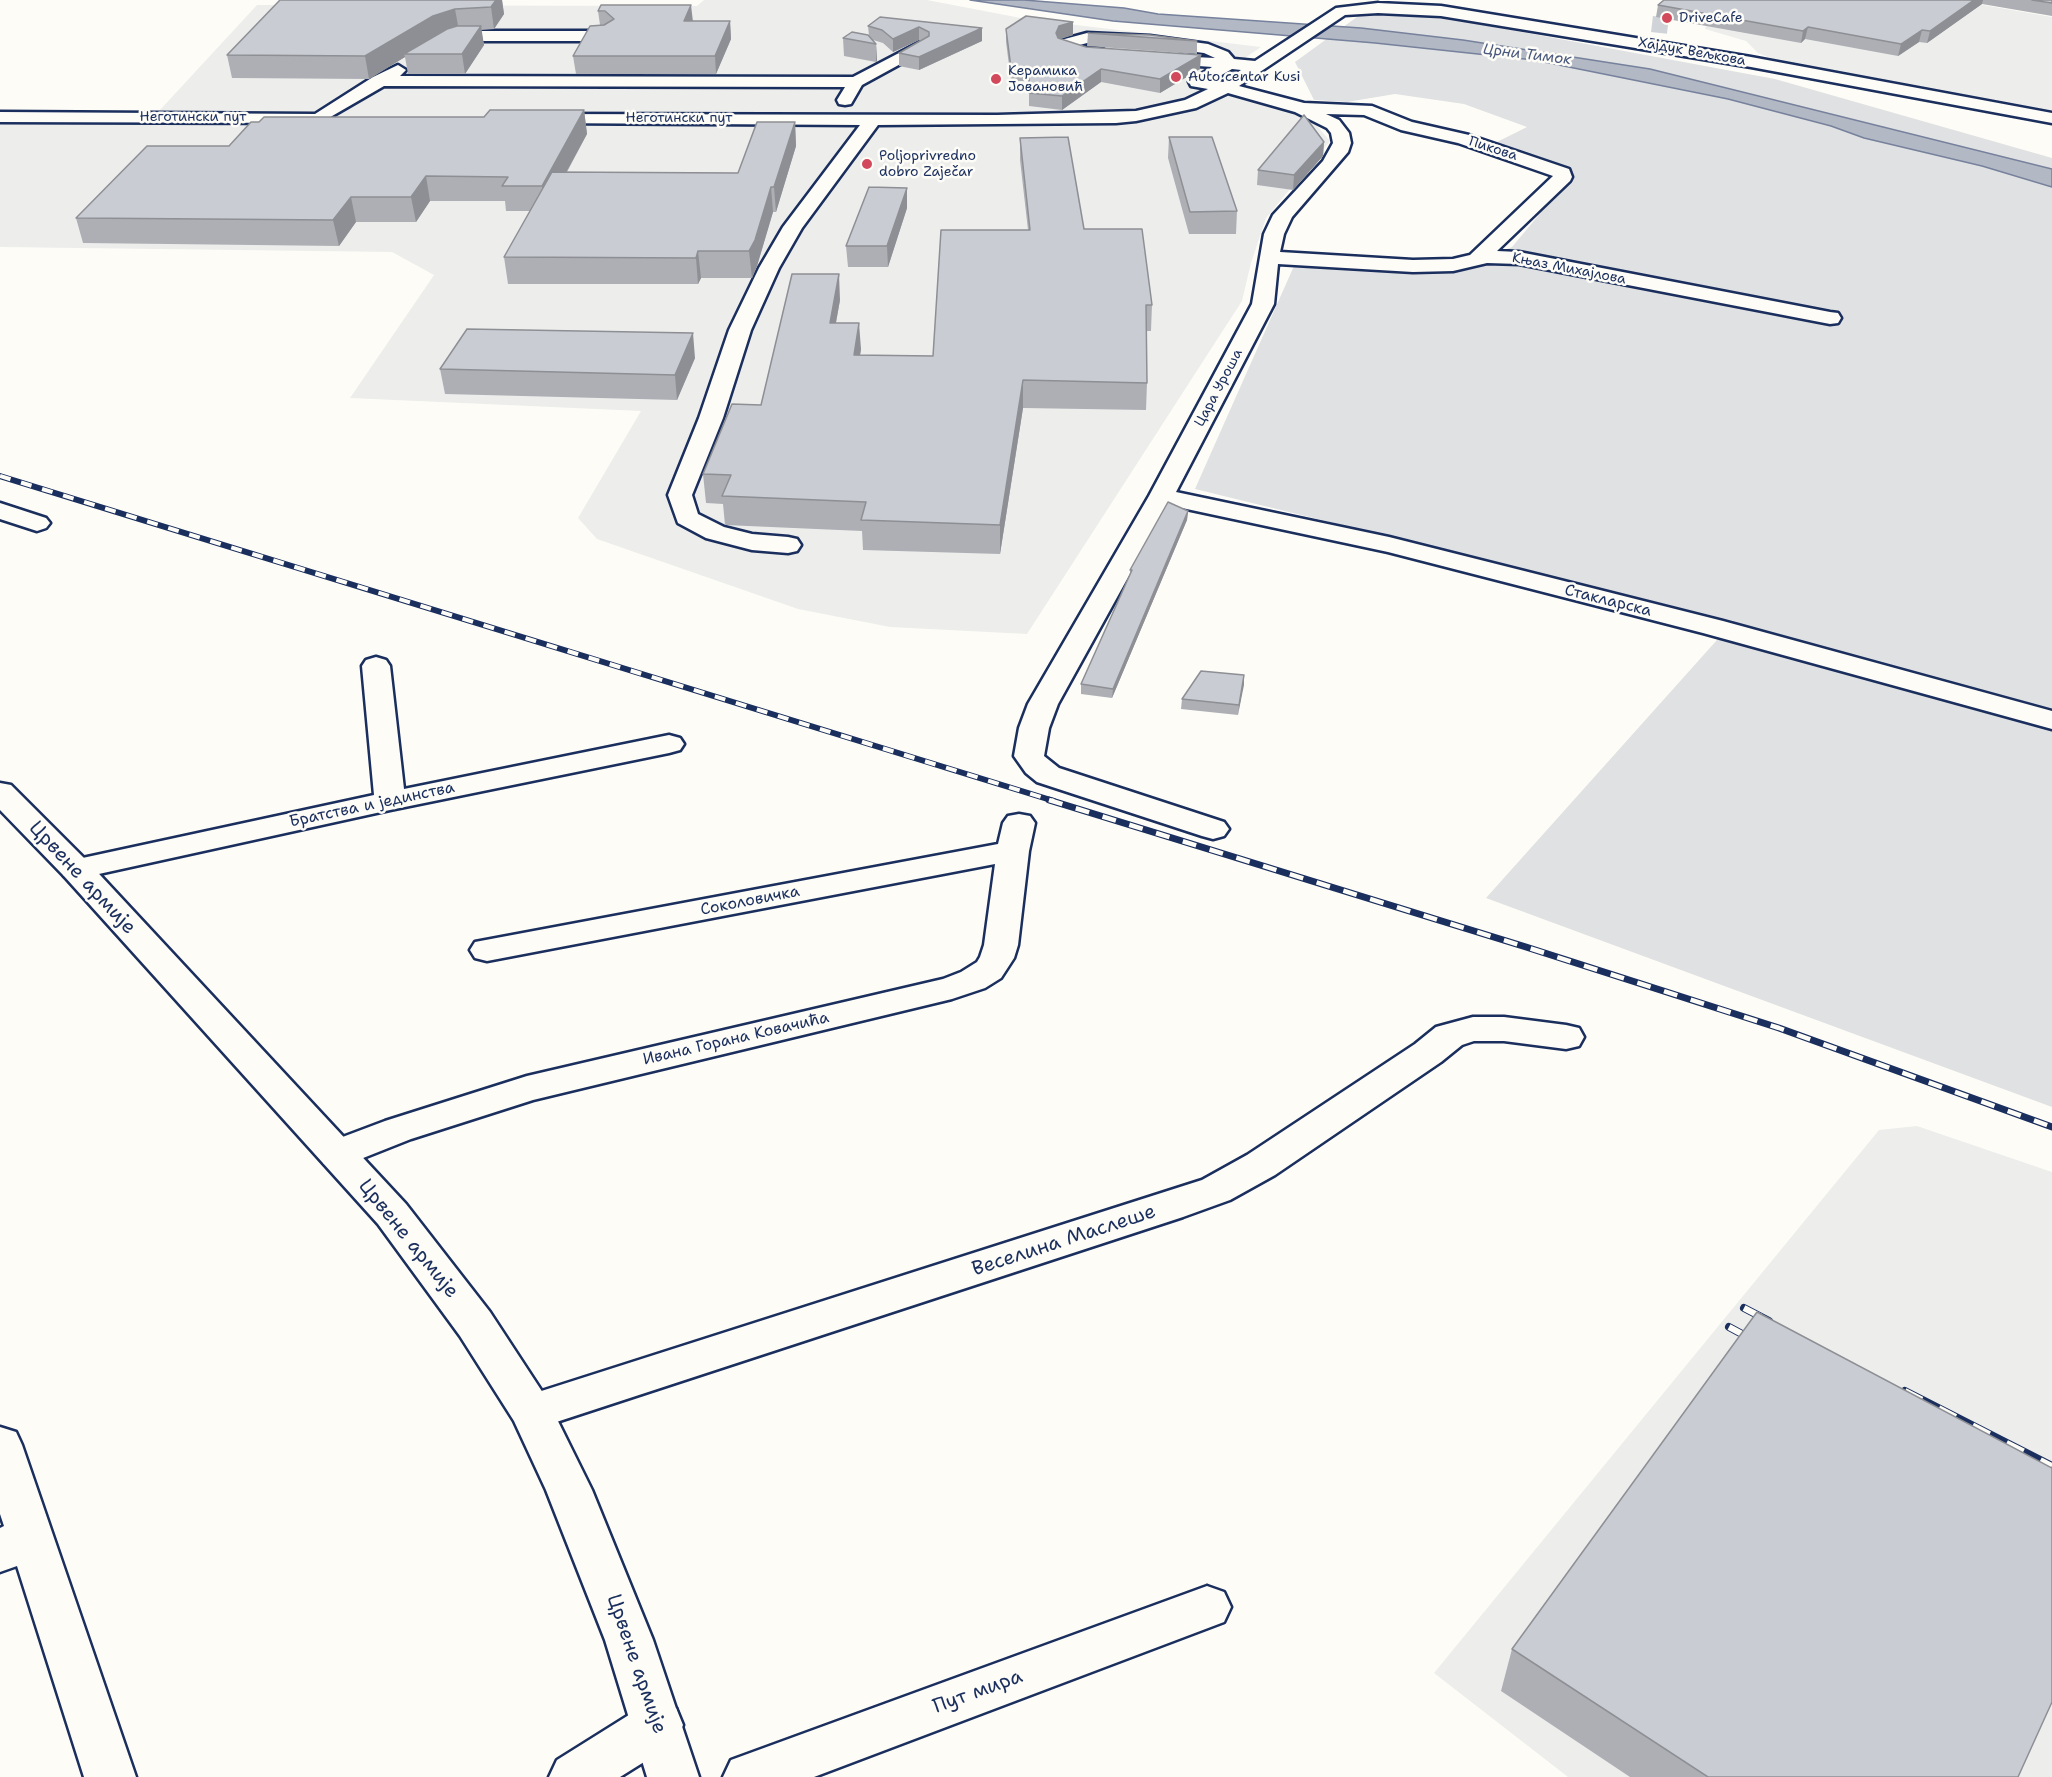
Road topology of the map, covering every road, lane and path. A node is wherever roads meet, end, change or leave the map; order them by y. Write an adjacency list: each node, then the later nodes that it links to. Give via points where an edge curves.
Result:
1 (1349, 0): 3 (street)
2 (1511, 7): 6 (street)
3 (1378, 8): 4 (street, Хајдук Вељкова, via 1350,9); 6 (street, Хајдук Вељкова, via 1432,10)
4 (1331, 16): 13 (street, Неготински пут)
5 (1594, 20): 7 (street)
6 (1523, 24): 7 (street, Хајдук Вељкова)
7 (1550, 28): 11 (street, Хајдук Вељкова)
8 (606, 36): 14 (street, via 477,36 443,43)
9 (1727, 40): 11 (street)
10 (920, 47): 15 (street, via 887,58)
11 (1751, 62): 22 (street, Хајдук Вељкова)
12 (1229, 63): 12 (street, via 1208,49 1150,41 1087,38 1067,43 1066,47 1086,53); 13 (street); 16 (street, Цара Уроша, via 1197,82)
13 (1263, 63): 16 (street, Неготински пут)
14 (379, 81): 15 (street); 19 (street)
15 (856, 82): 23 (street)
16 (1226, 87): 17 (street, Цара Уроша); 24 (street, Неготински пут, via 1176,108 1116,118)
17 (1301, 108): 25 (street, Цара Уроша, via 1333,124 1341,143 1329,165 1283,215); 26 (street, Пикова, via 1366,110 1562,173 1563,177)
18 (0, 117): 19 (street, Неготински пут)
19 (320, 118): 20 (street, Неготински пут)
20 (356, 118)
21 (523, 118): 23 (street, Неготински пут)
22 (2052, 118)
23 (834, 119): 24 (street, Неготински пут)
24 (873, 119): 31 (street, via 793,227 769,268 740,330 680,495 687,518 715,533)
25 (1269, 257): 26 (street, Књаз Михајлова, via 1413,266); 28 (street, Цара Уроша, via 1263,304)
26 (1476, 260): 27 (street, Књаз Михајлова, via 1519,258)
27 (1830, 318)
28 (1161, 496): 33 (street, Стакларска, via 1400,548 1713,627); 37 (street, Цара Уроша, via 1043,704 1029,756 1048,775)
29 (0, 511): 30 (street)
30 (37, 523)
31 (788, 545)
32 (376, 666): 36 (street)
33 (2052, 720)
34 (669, 744): 36 (street, Братства и јединства)
35 (0, 792): 39 (street, Црвене армије)
36 (390, 801): 39 (street, Братства и јединства)
37 (1213, 829)
38 (1016, 837): 40 (street, Соколовичка); 42 (street, Ивана Горана Ковачића, via 1001,945 989,970 973,980 527,1089 407,1126)
39 (76, 869): 42 (street, Црвене армије)
40 (487, 950)
41 (1566, 1037): 43 (street, Веселина Маслеше, via 1504,1029 1473,1029 1449,1036 1261,1165 1216,1190)
42 (338, 1154): 43 (street, Црвене армије, via 442,1277)
43 (532, 1412): 47 (street, Црвене армије, via 601,1564)
44 (0, 1445): 45 (street)
45 (16, 1543): 48 (street)
46 (1207, 1607): 51 (street, Пут мира)
47 (658, 1725): 49 (street); 50 (street, Црвене армије)
48 (110, 1777)
49 (575, 1777)
50 (673, 1777)
51 (749, 1777)

